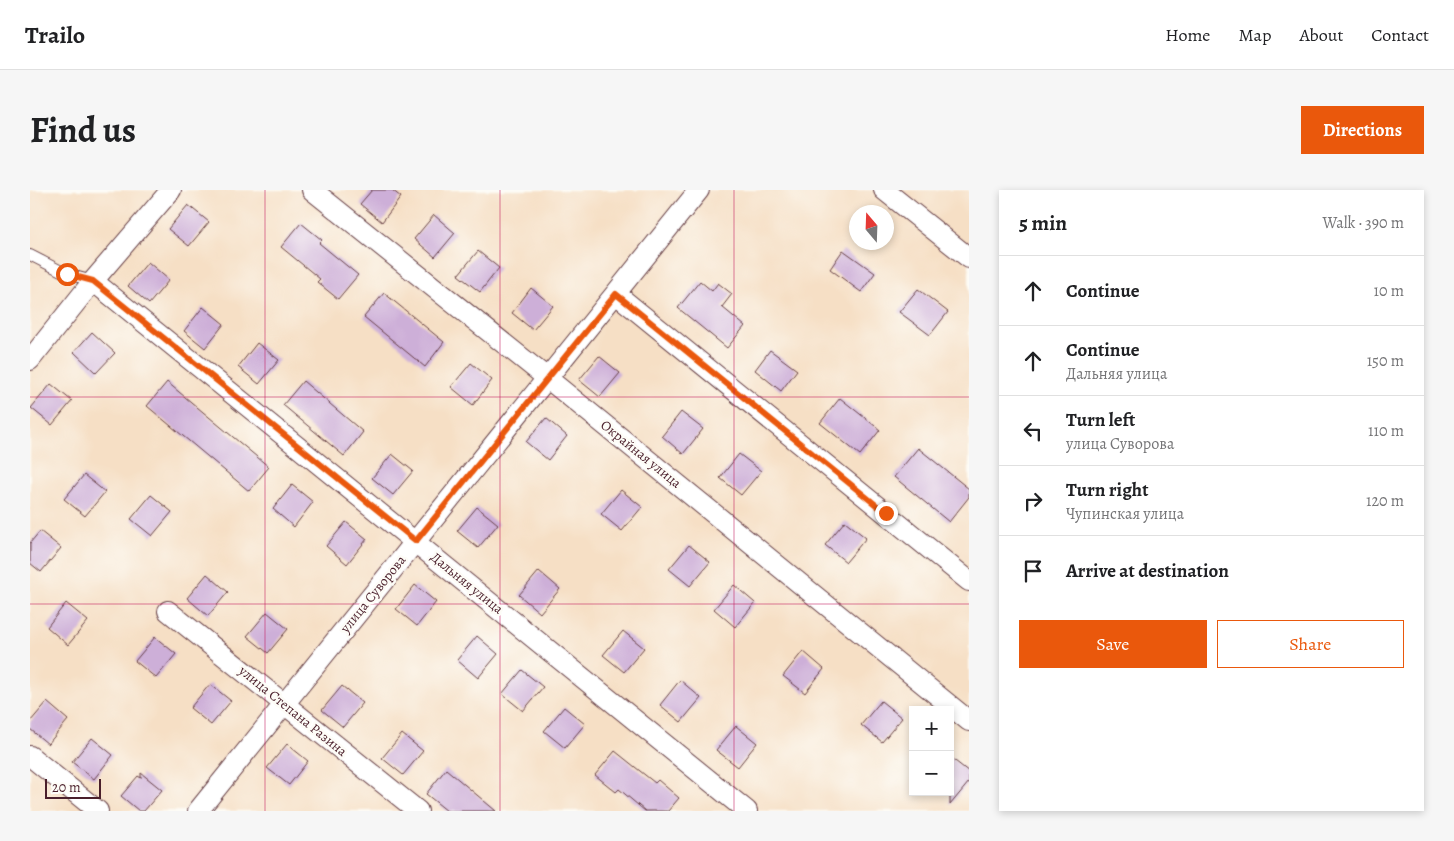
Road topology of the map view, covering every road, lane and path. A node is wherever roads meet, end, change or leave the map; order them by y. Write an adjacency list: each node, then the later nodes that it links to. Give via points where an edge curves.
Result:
1 (171, 190): 7 (street)
2 (312, 190): 10 (street, Окрайная улица)
3 (699, 190): 8 (street, улица Суворова)
4 (884, 190): 6 (street)
5 (30, 255): 7 (lane, via 67,274)
6 (969, 258)
7 (93, 281): 9 (street); 11 (street, Дальняя улица)
8 (616, 294): 10 (street, улица Суворова); 12 (street)
9 (30, 360)
10 (547, 378): 11 (street, улица Суворова); 15 (street, Окрайная улица)
11 (416, 541): 14 (street, улица Суворова); 20 (street, Дальняя улица)
12 (969, 581)
13 (168, 611): 14 (street, улица Степана Разина)
14 (284, 704): 18 (street, улица Суворова); 19 (street, улица Степана Разина)
15 (969, 721)
16 (30, 756): 17 (street)
17 (98, 811)
18 (198, 811)
19 (418, 811)
20 (747, 811)

